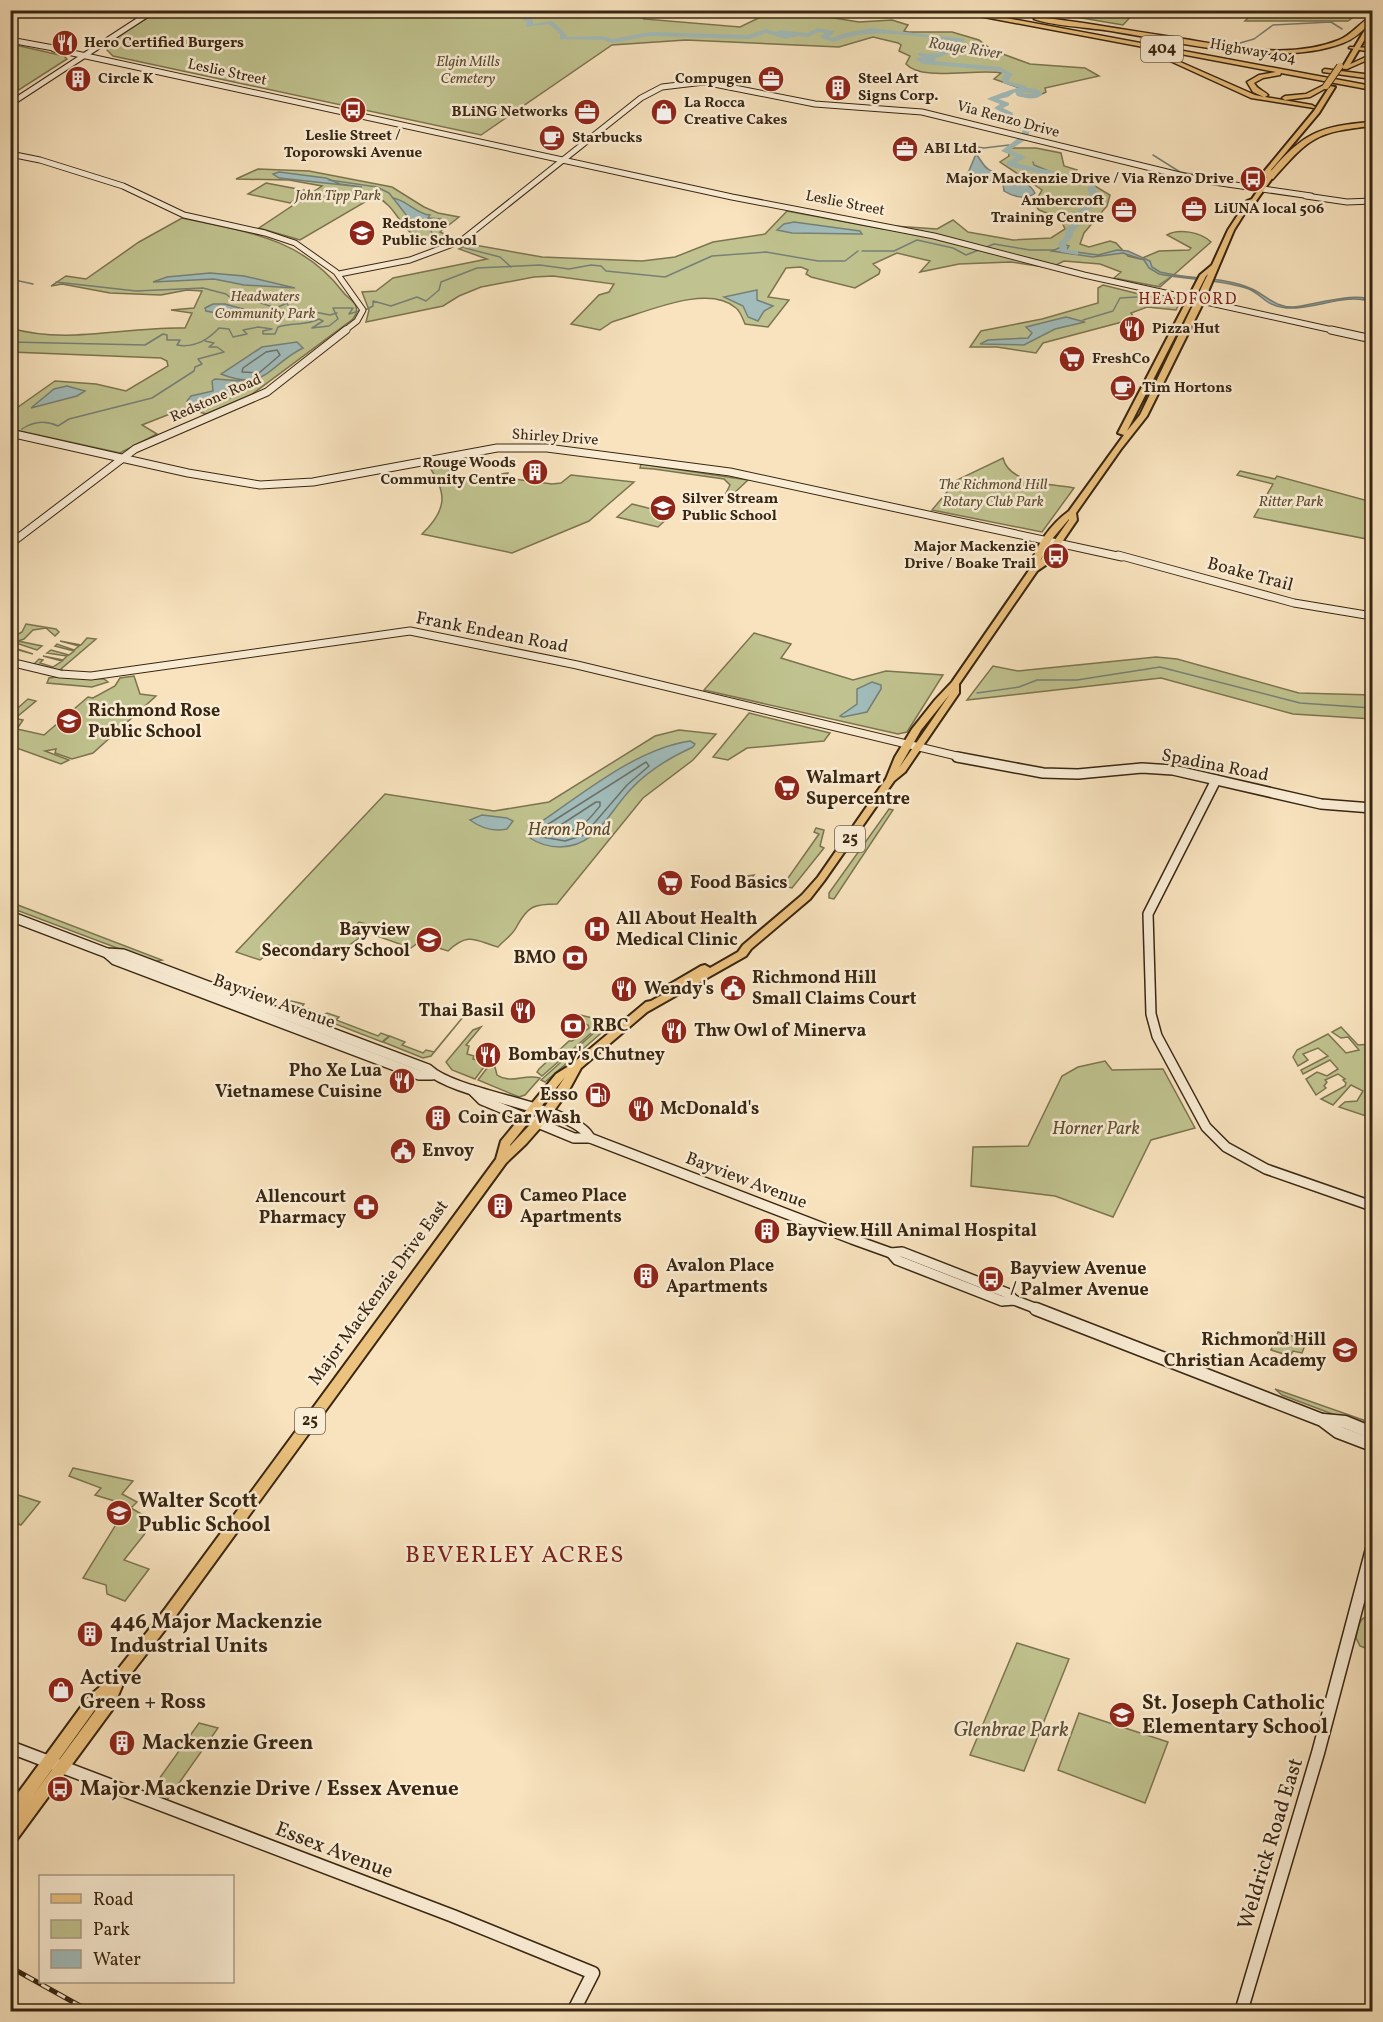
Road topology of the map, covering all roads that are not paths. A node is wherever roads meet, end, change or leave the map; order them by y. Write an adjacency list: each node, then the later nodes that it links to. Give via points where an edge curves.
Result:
1 (147, 10): 11 (street)
2 (154, 10): 11 (street)
3 (950, 10): 15 (highway, Highway 404 / 404); 20 (highway, via 1160,55 1253,97)
4 (986, 10): 5 (highway, Highway 404 / 404)
5 (1012, 15): 6 (highway, via 1273,50 1332,45 1352,36); 14 (highway, Highway 404 / 404)
6 (1372, 18)
7 (1372, 23): 9 (main road, Major MacKenzie Drive East / 25)
8 (10, 39): 11 (street, Leslie Street)
9 (1355, 48): 10 (highway); 13 (main road, Major MacKenzie Drive East / 25)
10 (1372, 50)
11 (82, 55): 18 (street); 19 (street); 23 (street, Leslie Street)
12 (1372, 56): 13 (highway)
13 (1342, 67): 16 (main road, Major MacKenzie Drive East / 25)
14 (1372, 78)
15 (1350, 84): 16 (highway, via 1275,74 1256,78 1250,85 1262,94 1286,98 1308,96); 17 (highway, Highway 404 / 404)
16 (1329, 87): 20 (main road, Major MacKenzie Drive East / 25)
17 (1372, 88)
18 (10, 99)
19 (10, 104)
20 (1314, 107): 24 (main road, Major MacKenzie Drive East / 25)
21 (1372, 124): 24 (highway, via 1335,128 1310,136)
22 (10, 154): 28 (street, Redstone Road, via 123,186 184,215 284,238)
23 (564, 160): 25 (street, Via Renzo Drive, via 591,143 591,138 650,92 694,82 815,104 937,114); 28 (street, Via Renzo Drive, via 451,248 430,256); 29 (street, Leslie Street, via 975,246)
24 (1270, 175): 25 (main road, Major MacKenzie Drive East / 25)
25 (1258, 189): 26 (street, Via Renzo Drive, via 1347,202); 27 (main road, Major MacKenzie Drive East / 25)
26 (1372, 201)
27 (1213, 267): 29 (main road, Major MacKenzie Drive East / 25, via 1203,275); 30 (main road, Major MacKenzie Drive East / 25)
28 (339, 274): 36 (street, Redstone Road, via 362,306 357,321 267,392)
29 (1190, 301): 30 (street, Leslie Street); 32 (main road, Major MacKenzie Drive East / 25)
30 (1199, 303): 31 (street, Leslie Street); 33 (main road, Major MacKenzie Drive East / 25)
31 (1372, 339)
32 (1161, 358): 33 (main road); 35 (main road, Major MacKenzie Drive East / 25, via 1119,438)
33 (1170, 360): 35 (main road, Major MacKenzie Drive East / 25, via 1143,416)
34 (10, 433): 36 (street, Shirley Drive)
35 (1118, 447): 37 (main road, Major MacKenzie Drive East / 25, via 1072,513 1073,520)
36 (122, 458): 37 (street, Shirley Drive, via 242,484 281,486 497,448 547,448 714,469); 38 (street, Redstone Road)
37 (1053, 541): 39 (street, Boake Trail, via 1310,606); 41 (main road, Major MacKenzie Drive East / 25, via 1044,562 1034,568 955,684 955,693)
38 (10, 544)
39 (1372, 616)
40 (10, 662): 41 (street, Frank Endean Road, via 60,674 91,676 384,633 417,632 577,665)
41 (913, 745): 42 (street, Spadina Road, via 963,759 1043,773 1142,768); 45 (main road, Major MacKenzie Drive East / 25, via 903,770 891,779 806,897 742,954 645,1009 576,1066 571,1081)
42 (1216, 780): 43 (street, Spadina Road, via 1321,804); 46 (street, via 1148,914 1151,1014 1157,1036 1206,1127 1226,1147 1266,1169)
43 (1372, 808)
44 (10, 916): 45 (street, Bayview Avenue, via 419,1075 432,1075 472,1090 482,1100)
45 (535, 1116): 47 (street, Bayview Avenue, via 574,1138 590,1138 891,1253 897,1260 1002,1301 1014,1300); 52 (main road, Major MacKenzie Drive East / 25, via 520,1146 502,1160 117,1681 107,1706)
46 (1372, 1206)
47 (1322, 1420): 48 (street, Bayview Avenue, via 1345,1422); 49 (street, Bayview Avenue)
48 (1372, 1432)
49 (1372, 1445)
50 (1372, 1549): 56 (street, Weldrick Road East, via 1322,1742)
51 (10, 1747): 52 (street, Essex Avenue)
52 (55, 1764): 53 (main road, Major MacKenzie Drive East / 25); 54 (main road, Major MacKenzie Drive East / 25); 55 (street, Essex Avenue, via 453,1916 593,1974)
53 (10, 1816)
54 (10, 1838)
55 (573, 2012)
56 (1241, 2012)

